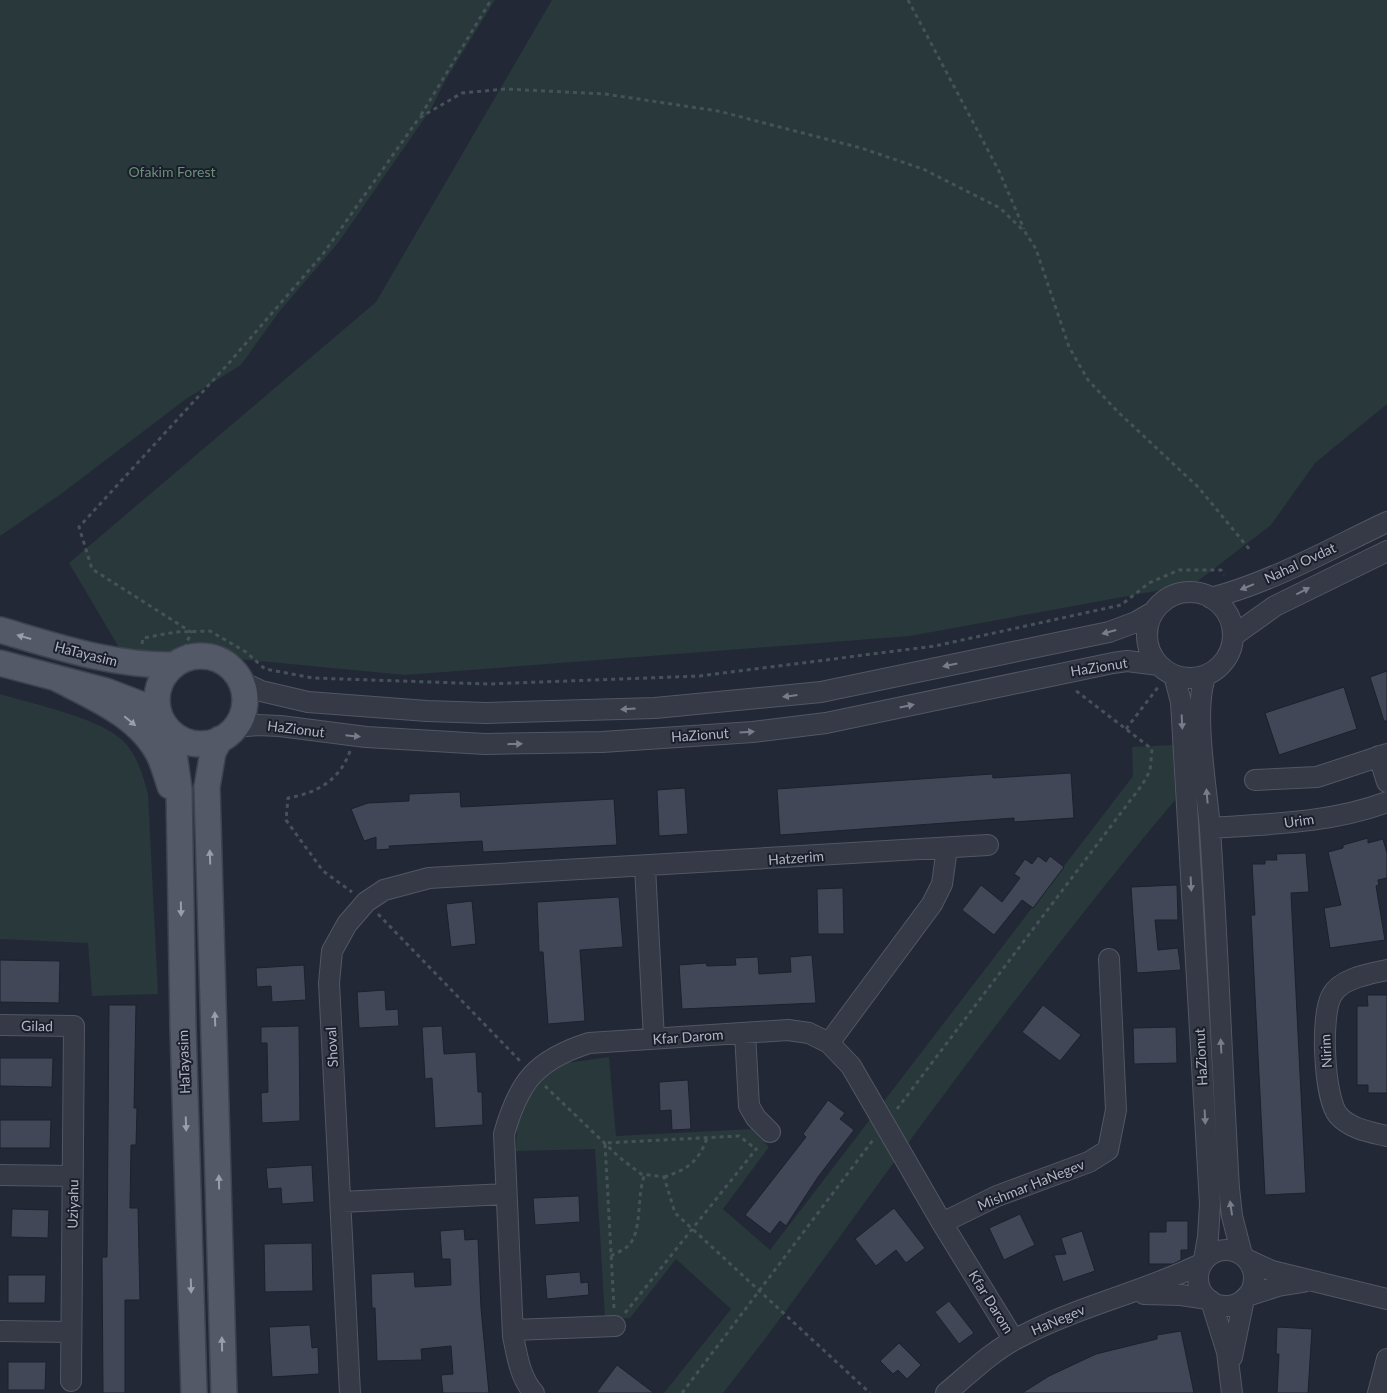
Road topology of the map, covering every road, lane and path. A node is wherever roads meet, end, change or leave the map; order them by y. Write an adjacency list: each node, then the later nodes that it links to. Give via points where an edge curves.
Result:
1 (491, 0): 3 (path)
2 (908, 0): 4 (path, via 999,171)
3 (419, 118): 4 (path, via 462,94 506,89 605,94 718,111 861,148 923,169 1000,208); 11 (path, via 323,254 79,527 92,569)
4 (1025, 232): 6 (path, via 1036,249 1069,347 1088,380 1199,488)
5 (1387, 522): 8 (street, Nahal Ovdat, one-way to 8, via 1269,578)
6 (1250, 550)
7 (1387, 551): 12 (street, Nahal Ovdat, one-way to 7, via 1275,606)
8 (1211, 598): 9 (street, via 1195,593 1179,594 1164,601); 12 (street, via 1229,618)
9 (1153, 612): 15 (street, via 1147,636 1150,651); 19 (street, HaZionut, one-way to 19, via 1109,632 821,692 655,708 486,713 427,711 308,702 261,691)
10 (0, 630): 14 (main road, HaTayasim, one-way to 10, via 125,663 93,657)
11 (191, 632)
12 (1232, 636): 17 (street, via 1230,650 1223,662)
13 (0, 663): 18 (main road)
14 (174, 665): 19 (main road, via 190,658 207,657 230,668); 20 (main road, via 159,685)
15 (1168, 671): 16 (street, HaZionut, via 1127,661); 17 (street, via 1187,678); 21 (path); 55 (street, HaZionut, one-way to 55, via 1181,702 1210,1204 1208,1238)
16 (1056, 675): 21 (path); 23 (street, HaZionut, one-way to 16, via 257,725 280,726 442,743 602,742 753,732 826,723)
17 (1206, 675): 29 (street, HaZionut, one-way to 17, via 1199,706)
18 (58, 679): 20 (main road, via 106,691); 28 (main road, one-way to 28, via 115,709 143,733 159,756)
19 (240, 681): 23 (main road, via 244,706)
20 (158, 711): 22 (main road)
21 (1126, 729): 41 (path, via 1152,749 1150,771 1142,785)
22 (171, 732): 23 (main road, via 194,743); 28 (main road, HaTayasim, via 178,768)
23 (227, 733): 70 (main road, one-way to 23, via 207,787 213,752)
24 (1383, 755): 25 (street, via 1317,777); 26 (street)
25 (1255, 780)
26 (1387, 782)
27 (1387, 802): 29 (street, Urim, via 1293,823)
28 (180, 825): 69 (main road, HaTayasim, one-way to 69)
29 (1210, 828): 54 (street, HaZionut, one-way to 29, via 1232,1216 1228,1188)
30 (988, 845): 31 (street, Hatzerim)
31 (947, 848): 32 (street, Hatzerim); 40 (street, via 942,884 932,904)
32 (645, 867): 33 (street, Hatzerim, via 429,878 384,890); 39 (street)
33 (366, 902): 51 (street, Shoval, via 347,924 332,951 329,983)
34 (1110, 959): 52 (street, Mishmar HaNegev, via 1116,1110 1108,1150 1089,1162 997,1196)
35 (1387, 970): 43 (street, Nirim, via 1347,982 1332,993 1325,1011 1328,1078 1337,1114 1350,1126)
36 (0, 1025): 37 (street, Gilad)
37 (74, 1026): 48 (street, Uziyahu)
38 (745, 1033): 39 (street, Kfar Darom); 40 (street, Kfar Darom, via 788,1030 809,1033); 42 (street, via 749,1106)
39 (654, 1039): 50 (street, Kfar Darom, via 589,1043 542,1064 525,1084 504,1134)
40 (829, 1043): 41 (street, Kfar Darom, via 851,1066)
41 (885, 1125): 52 (street, Kfar Darom); 73 (path)
42 (770, 1132): 45 (path)
43 (1387, 1136)
44 (707, 1138): 45 (path, via 740,1136); 49 (path, via 694,1162 682,1172); 53 (path, via 605,1143)
45 (756, 1149): 61 (path)
46 (645, 1174): 53 (path, via 640,1184 634,1237 628,1246)
47 (0, 1175): 48 (street)
48 (73, 1176): 64 (street, Uziyahu)
49 (664, 1177)
50 (506, 1194): 51 (street); 63 (street, Kfar Darom)
51 (341, 1202): 71 (street, Shoval)
52 (942, 1223): 65 (street, Kfar Darom)
53 (611, 1256): 61 (path)
54 (1245, 1258): 55 (street, via 1231,1250 1220,1250); 56 (street, via 1272,1270); 58 (street, via 1254,1278)
55 (1202, 1262): 57 (street, HaNegev); 60 (street, via 1198,1283)
56 (1312, 1281): 58 (street, via 1278,1286); 59 (street)
57 (1127, 1295): 60 (street, HaNegev, via 1158,1294); 65 (street, HaNegev, via 1057,1319)
58 (1245, 1297): 60 (street, via 1230,1305); 67 (street)
59 (1387, 1298)
60 (1209, 1300): 67 (street, via 1224,1338)
61 (614, 1326): 63 (street)
62 (0, 1330): 64 (street)
63 (513, 1330): 72 (street, Kfar Darom, via 519,1363 527,1386)
64 (71, 1332): 68 (street, Uziyahu)
65 (1014, 1340): 74 (street, HaNegev)
66 (1387, 1359): 76 (street)
67 (1230, 1369): 75 (street)
68 (71, 1381)
69 (194, 1393)
70 (224, 1393)
71 (350, 1393)
72 (534, 1393)
73 (682, 1393)
74 (946, 1393)
75 (1232, 1393)
76 (1378, 1393)

